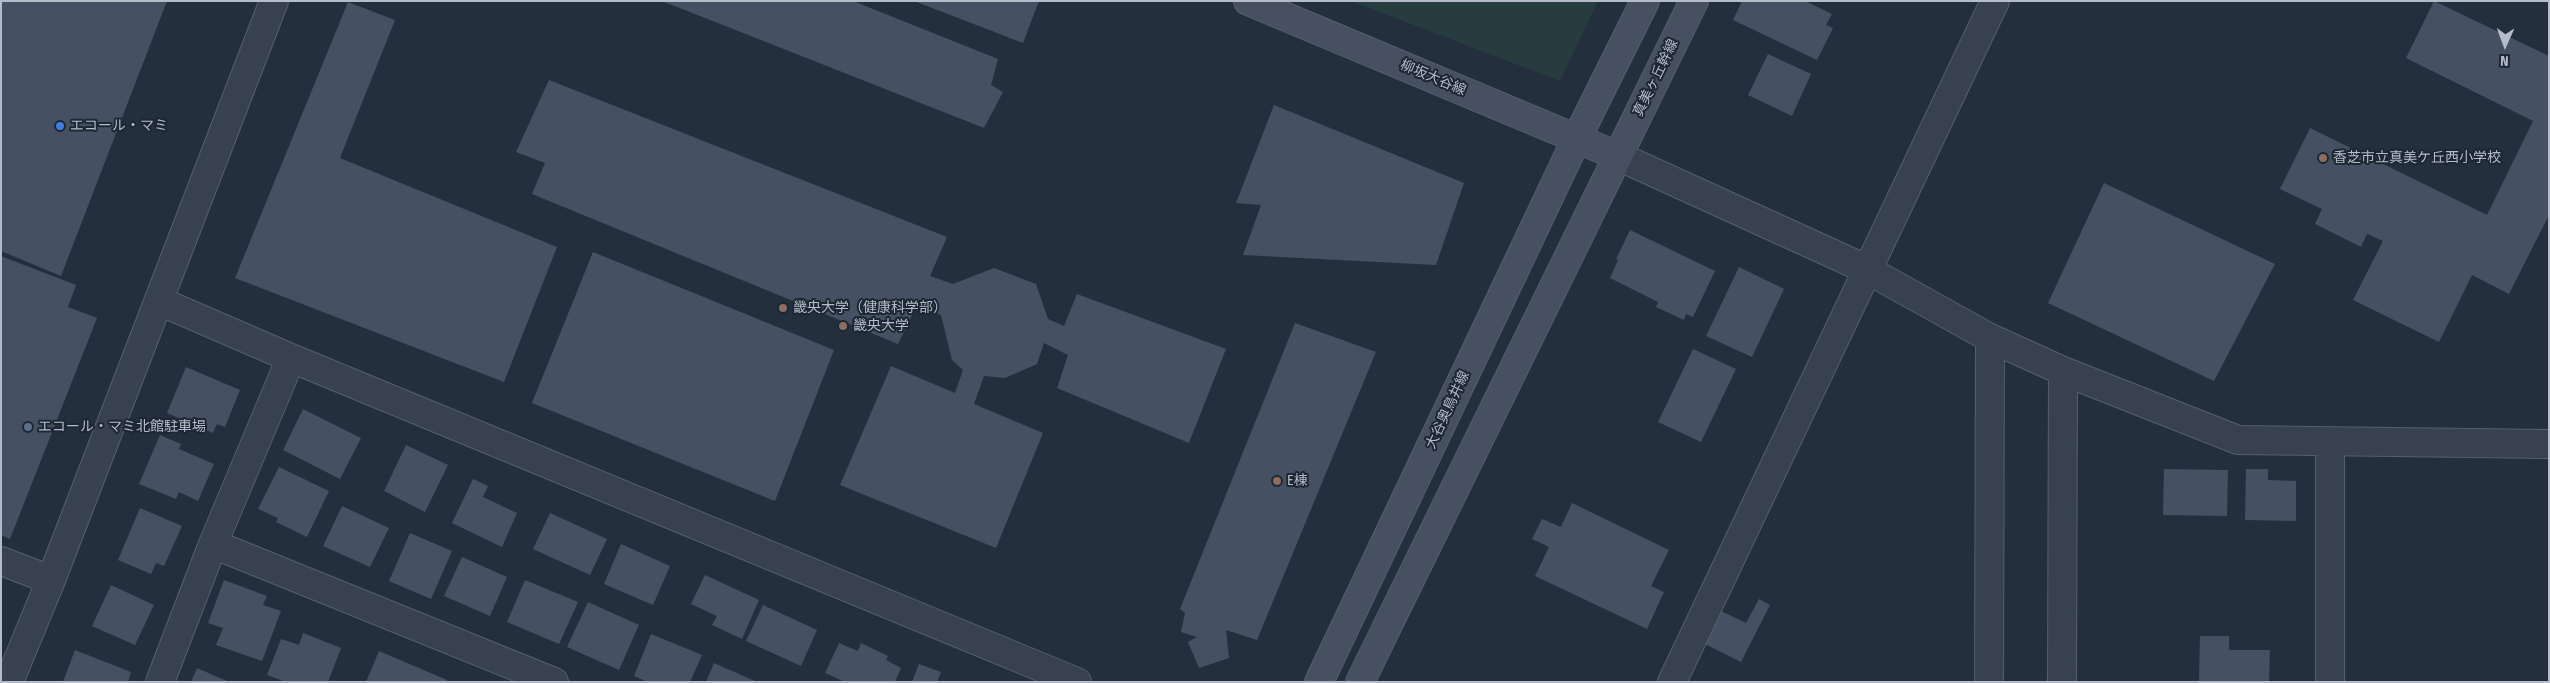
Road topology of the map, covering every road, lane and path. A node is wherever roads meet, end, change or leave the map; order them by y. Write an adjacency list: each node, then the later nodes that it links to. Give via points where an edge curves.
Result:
1 (274, 1): 9 (street)
2 (1248, 1): 6 (street, 柳坂大谷線)
3 (1644, 1): 6 (street)
4 (1694, 1): 7 (street, 真美ヶ丘幹線)
5 (1996, 1): 8 (street)
6 (1577, 138): 7 (street, 柳坂大谷線); 23 (street, 大谷奥鳥井線)
7 (1618, 156): 8 (street); 24 (street)
8 (1866, 269): 10 (street); 25 (street)
9 (159, 301): 11 (street); 17 (street)
10 (1990, 338): 12 (street); 26 (street)
11 (291, 358): 15 (street); 18 (street)
12 (2063, 371): 13 (street, via 2238,440); 27 (street)
13 (2330, 443): 14 (street); 28 (street)
14 (2549, 444)
15 (213, 544): 20 (street); 21 (street)
16 (1, 561): 17 (street)
17 (51, 580): 19 (street)
18 (1024, 672): 22 (street)
19 (8, 682)
20 (160, 682)
21 (554, 682)
22 (1077, 682)
23 (1318, 682)
24 (1360, 682)
25 (1672, 682)
26 (1989, 682)
27 (2062, 682)
28 (2330, 682)

